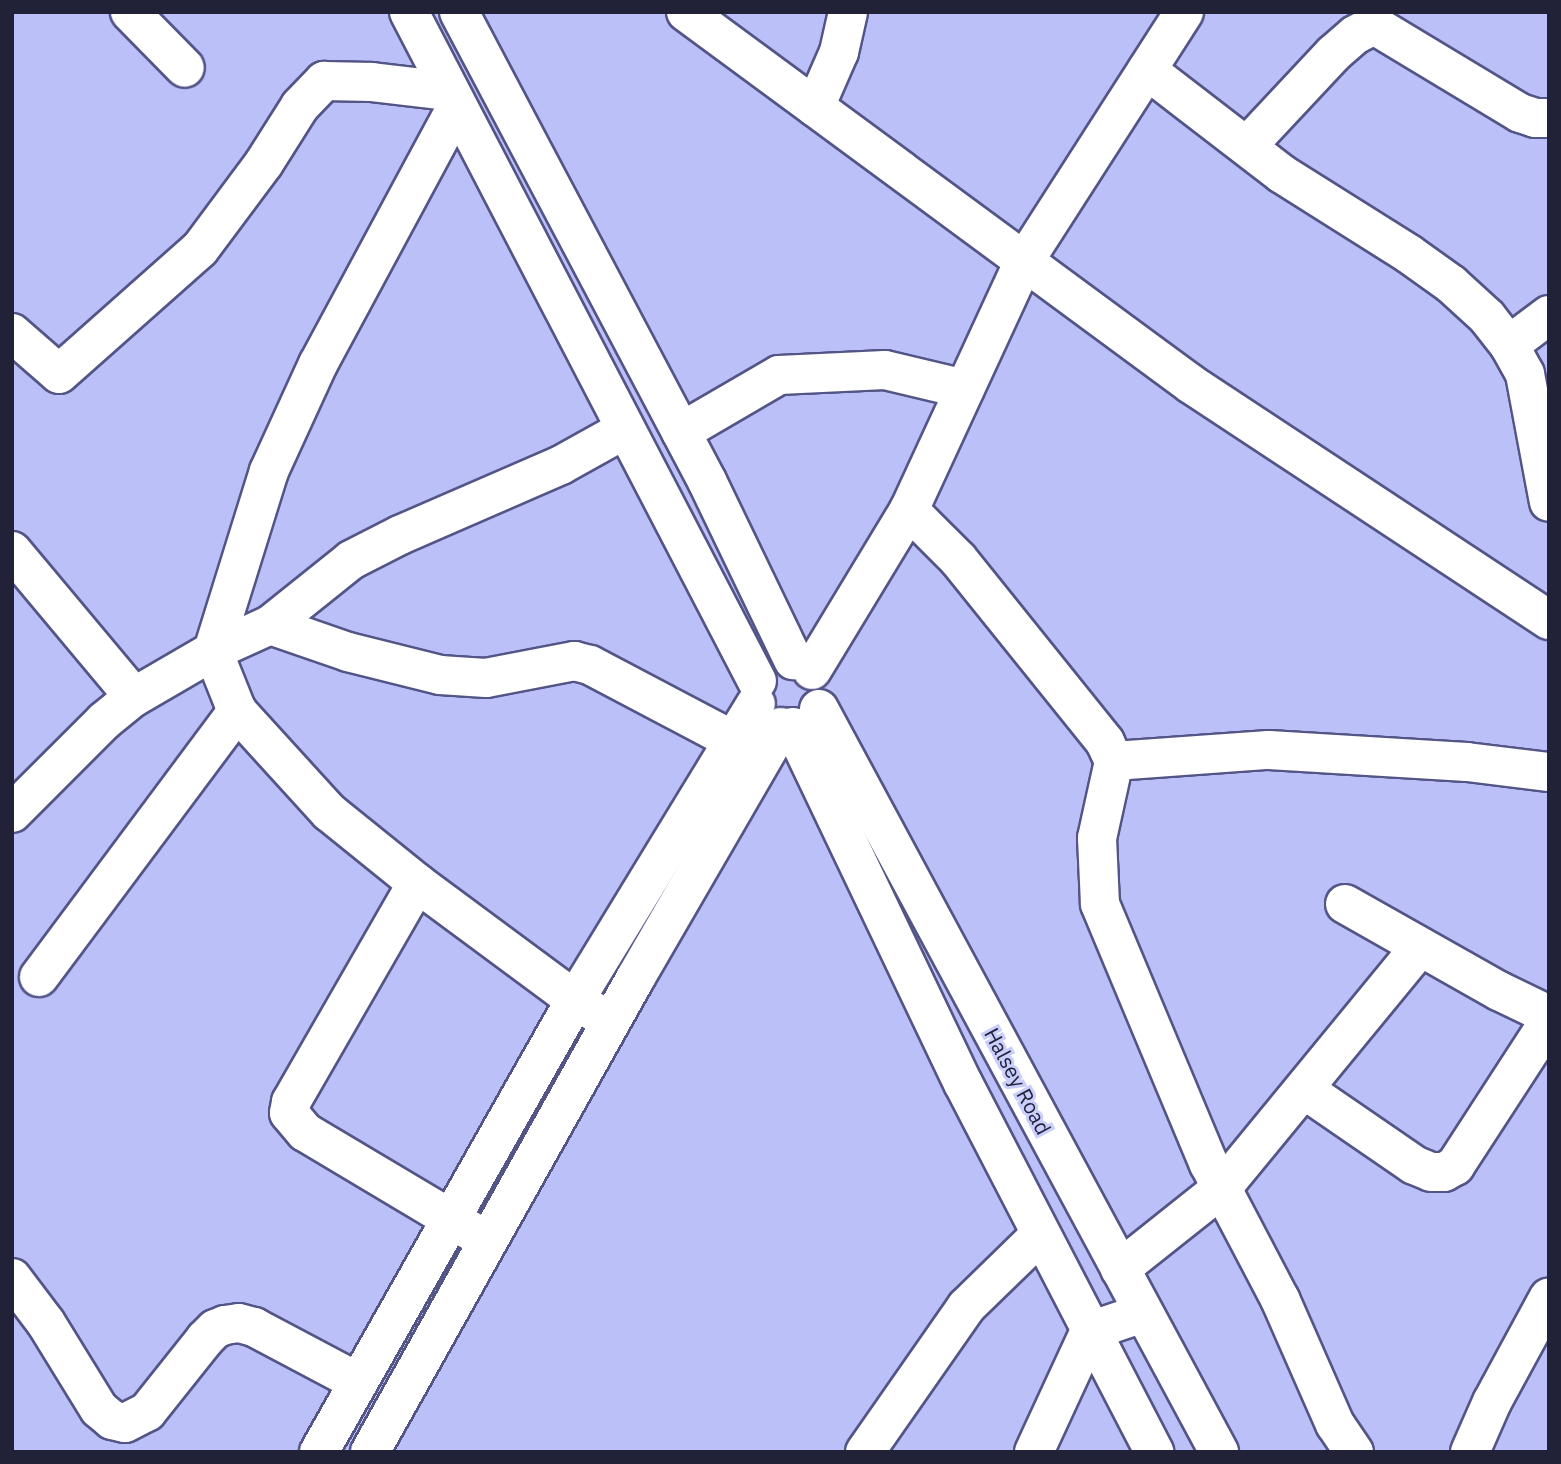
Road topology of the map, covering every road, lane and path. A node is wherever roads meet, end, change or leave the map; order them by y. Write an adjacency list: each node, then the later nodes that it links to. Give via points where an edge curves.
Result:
1 (130, 12): 7 (street)
2 (408, 12): 9 (street)
3 (459, 12): 19 (street)
4 (686, 12): 10 (street)
5 (848, 12): 10 (street, via 839,52)
6 (1184, 12): 8 (street)
7 (185, 68)
8 (1147, 70): 12 (street); 13 (street)
9 (453, 99): 15 (street, via 372,82 324,81 300,106 200,249 60,374); 18 (street); 25 (street, via 318,364 269,471)
10 (815, 107): 13 (street)
11 (1549, 118): 12 (street, via 1535,118 1503,104 1374,25 1333,54)
12 (1247, 146): 16 (street, via 1282,174 1451,284)
13 (1023, 263): 17 (street); 23 (street, via 1191,384)
14 (1549, 314): 16 (street)
15 (12, 333)
16 (1509, 345): 20 (street, via 1525,374)
17 (965, 389): 19 (street, via 885,370 779,375); 21 (street)
18 (624, 430): 24 (street, via 561,465 351,560); 28 (street)
19 (681, 432): 26 (street)
20 (1549, 502)
21 (909, 510): 26 (street); 31 (street, via 958,559 1105,742)
22 (12, 551): 27 (street)
23 (1549, 620)
24 (270, 625): 25 (street); 30 (street, via 348,652 440,675 486,678 574,661 590,665)
25 (213, 651): 27 (street); 29 (street)
26 (803, 665): 28 (street, via 822,688); 28 (street, via 772,664)
27 (134, 697): 33 (street)
28 (781, 710): 30 (street); 41 (street); 42 (street, Halsey Road); 43 (street)
29 (237, 712): 34 (street, via 330,812); 37 (street)
30 (734, 741): 38 (street)
31 (1114, 761): 32 (street, via 1269,750 1467,762); 47 (street, via 1097,838 1100,904)
32 (1549, 772)
33 (12, 813)
34 (417, 883): 38 (street); 48 (street, via 291,1102 289,1113 305,1132)
35 (1345, 904): 36 (street)
36 (1420, 947): 39 (street); 44 (street)
37 (39, 977)
38 (575, 1000): 41 (street); 45 (street)
39 (1549, 1015)
40 (1549, 1021): 44 (street, via 1455,1166 1444,1172 1414,1165)
41 (611, 1022): 46 (street)
42 (1007, 1061): 43 (street); 51 (street, Halsey Road)
43 (963, 1083): 49 (street)
44 (1305, 1090): 47 (street)
45 (523, 1092): 46 (street); 48 (street)
46 (560, 1112): 50 (street)
47 (1222, 1188): 51 (street); 65 (street, via 1280,1299 1335,1424)
48 (450, 1220): 50 (street); 56 (street)
49 (1041, 1235): 55 (street); 61 (street, via 966,1307)
50 (489, 1240): 57 (street)
51 (1120, 1269): 54 (street, Halsey Road)
52 (12, 1278): 58 (street, via 99,1409 112,1420 125,1423 147,1412 205,1339 225,1325 254,1327)
53 (1549, 1297): 66 (street)
54 (1143, 1313): 55 (street); 64 (street, Halsey Road)
55 (1090, 1331): 62 (street); 63 (street)
56 (380, 1343): 57 (street); 58 (street)
57 (421, 1364): 60 (street)
58 (358, 1382): 59 (street)
59 (319, 1452)
60 (370, 1452)
61 (865, 1452)
62 (1034, 1452)
63 (1154, 1452)
64 (1219, 1452)
65 (1354, 1452)
66 (1470, 1452)

